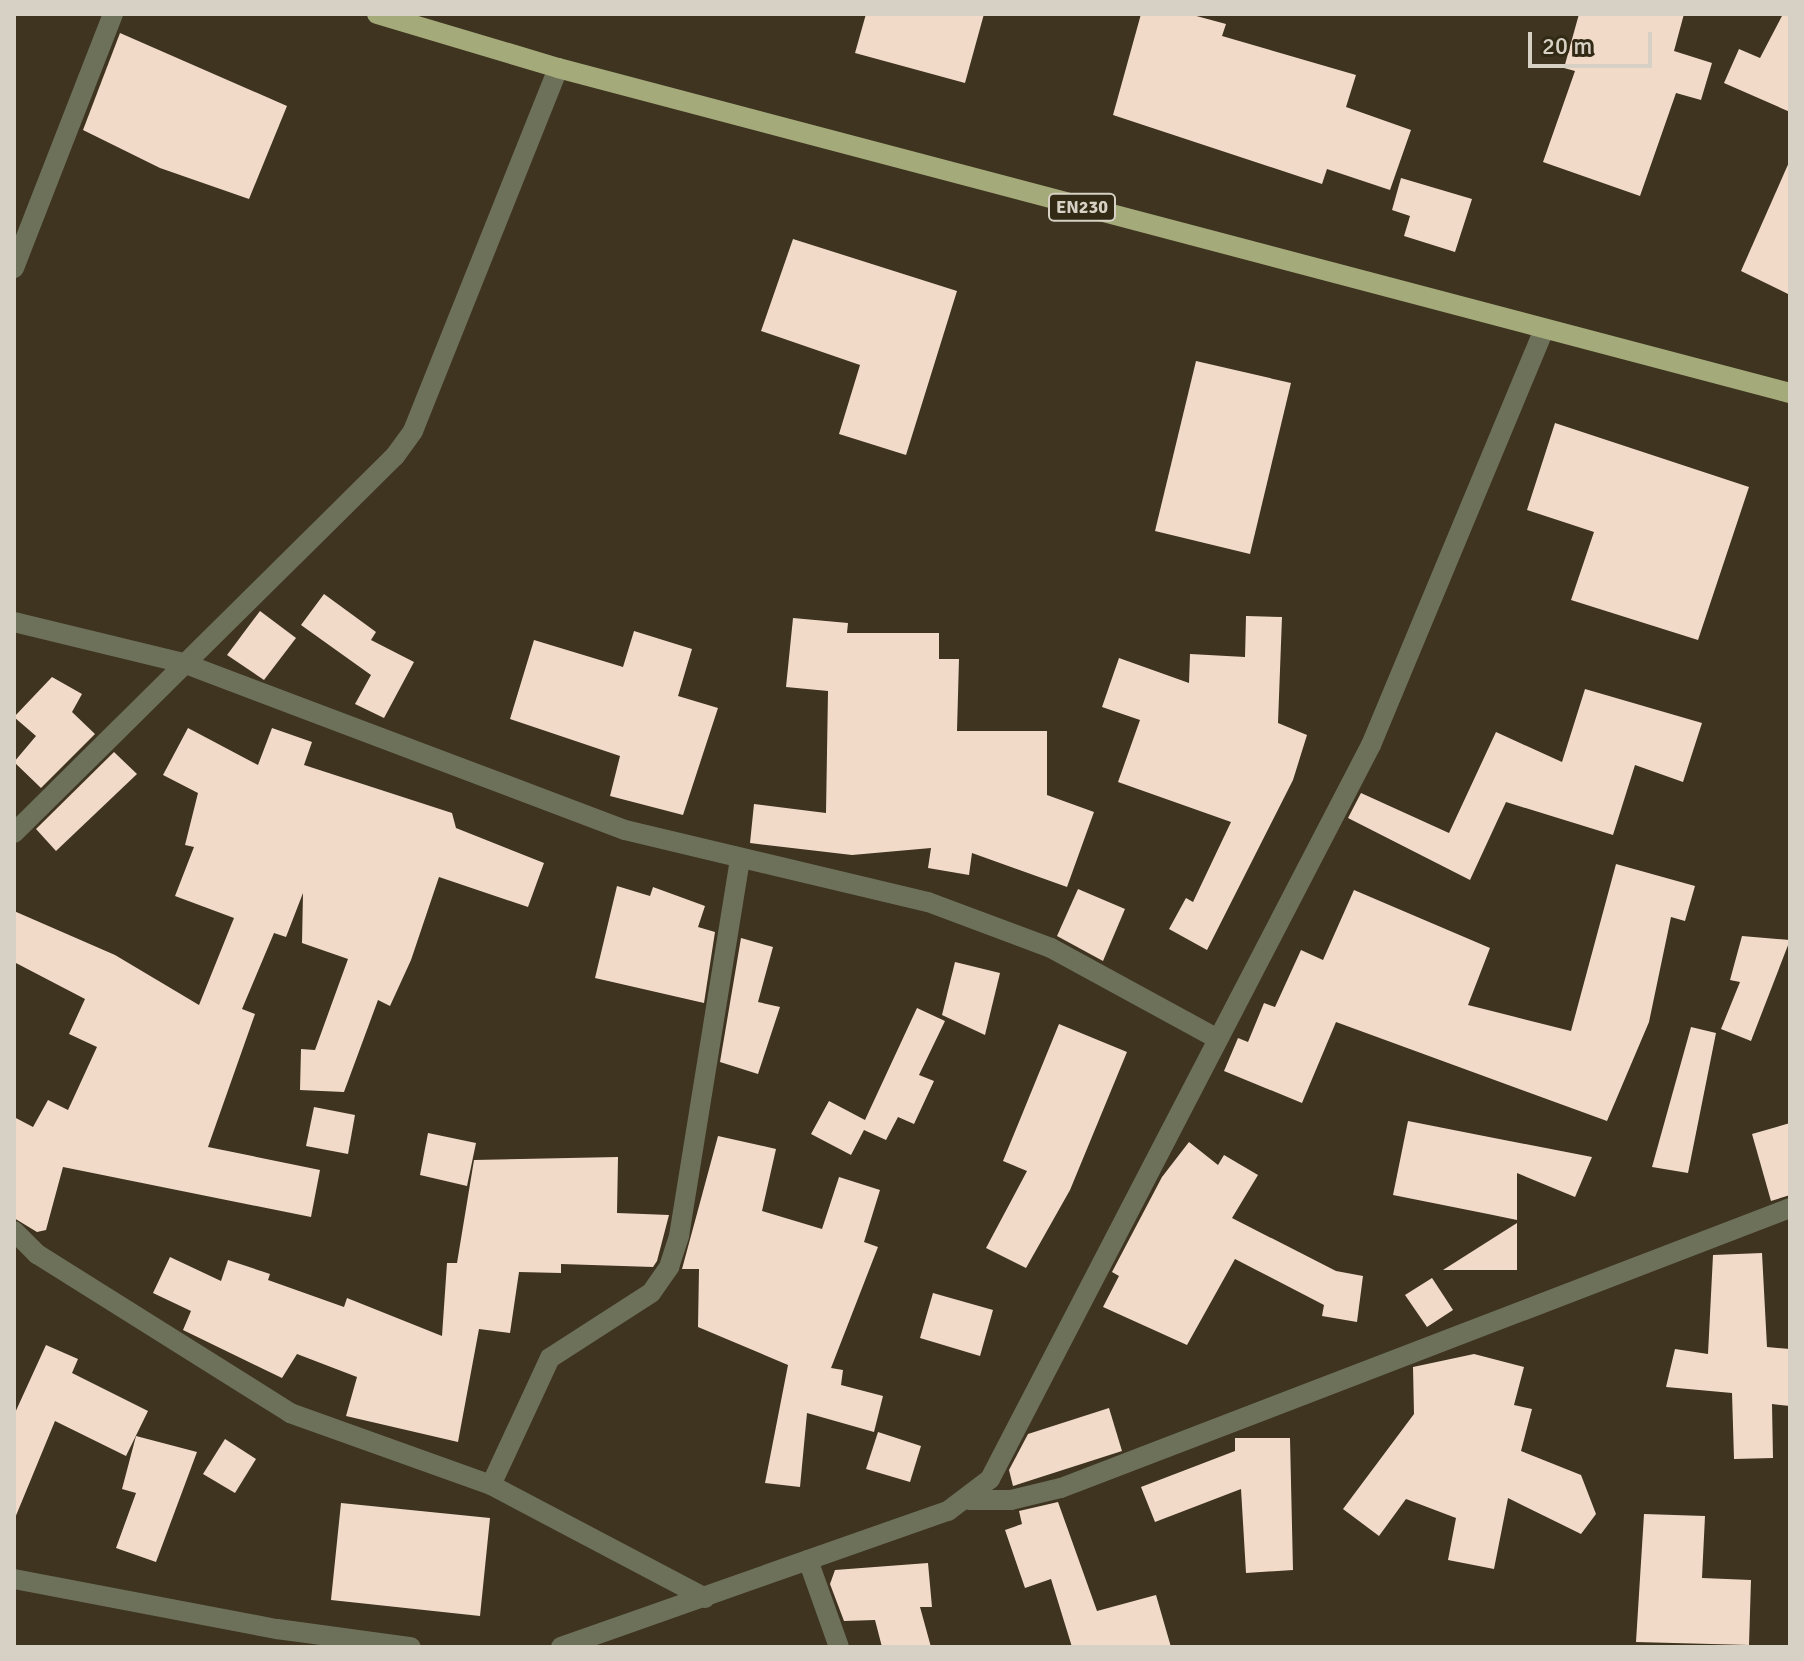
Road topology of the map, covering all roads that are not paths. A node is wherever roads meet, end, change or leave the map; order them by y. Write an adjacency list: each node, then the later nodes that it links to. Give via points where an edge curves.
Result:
1 (113, 14): 4 (street)
2 (377, 14): 3 (main road, EN230)
3 (558, 68): 5 (main road, EN230); 8 (street, via 413,431 395,456)
4 (14, 268)
5 (1544, 330): 6 (main road, EN230); 11 (street, via 1371,745)
6 (1790, 393)
7 (14, 622): 8 (street)
8 (183, 663): 9 (street); 10 (street, via 625,830)
9 (14, 833)
10 (740, 861): 11 (street, via 928,902 1051,948); 14 (street, via 679,1236 669,1267 651,1293 550,1358)
11 (1218, 1039): 15 (street, via 990,1479)
12 (1790, 1208): 15 (street, via 1061,1488 1011,1500)
13 (14, 1231): 14 (street, via 37,1254 290,1413)
14 (491, 1485): 18 (street)
15 (969, 1500): 16 (street)
16 (808, 1560): 18 (street); 21 (street)
17 (14, 1579): 20 (street, via 277,1629)
18 (705, 1598): 19 (street)
19 (568, 1645)
20 (411, 1647)
21 (839, 1647)

